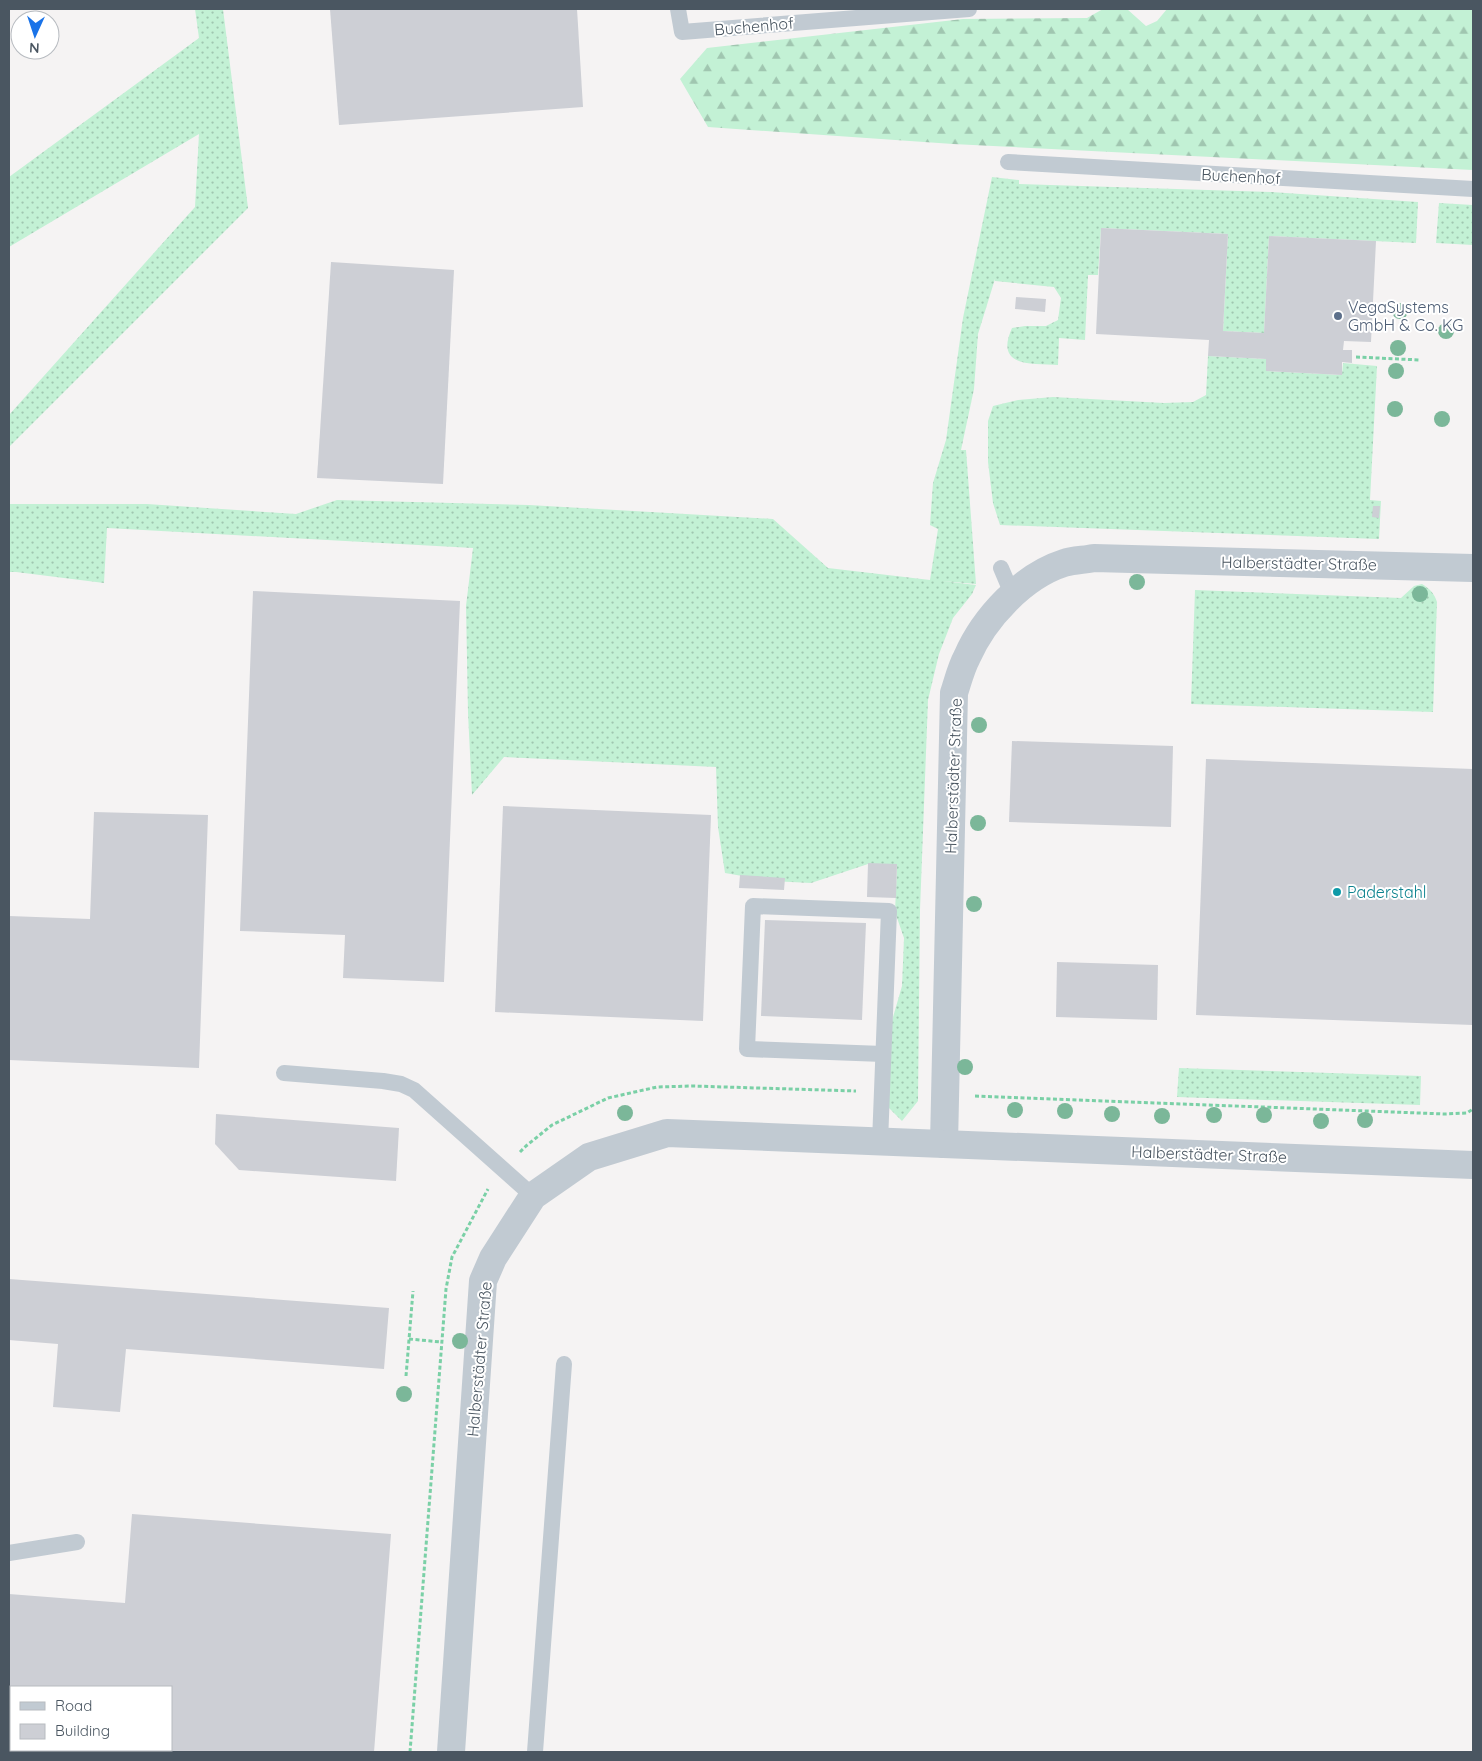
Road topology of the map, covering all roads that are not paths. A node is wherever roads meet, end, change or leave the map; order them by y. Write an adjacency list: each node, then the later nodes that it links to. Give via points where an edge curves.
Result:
1 (678, 9): 2 (lane, Buchenhof, via 682,32)
2 (969, 9)
3 (1008, 162): 4 (lane, Buchenhof)
4 (1473, 189)
5 (1001, 568): 7 (lane)
6 (1473, 568): 7 (street, Halberstädter Straße, via 1094,558 1064,563 1036,576)
7 (1012, 594): 11 (street, Halberstädter Straße, via 982,630 966,657 954,693)
8 (883, 1054): 8 (lane, via 889,911 753,906 747,1049); 10 (lane)
9 (284, 1073): 13 (lane, via 383,1081 414,1090)
10 (880, 1142): 11 (street, Halberstädter Straße); 13 (street, Halberstädter Straße, via 667,1133 589,1157)
11 (944, 1144): 12 (street, Halberstädter Straße)
12 (1473, 1164)
13 (533, 1196): 17 (street, Halberstädter Straße, via 493,1258 483,1281)
14 (564, 1364): 18 (lane)
15 (77, 1542): 16 (lane)
16 (9, 1553)
17 (451, 1752)
18 (535, 1752)

